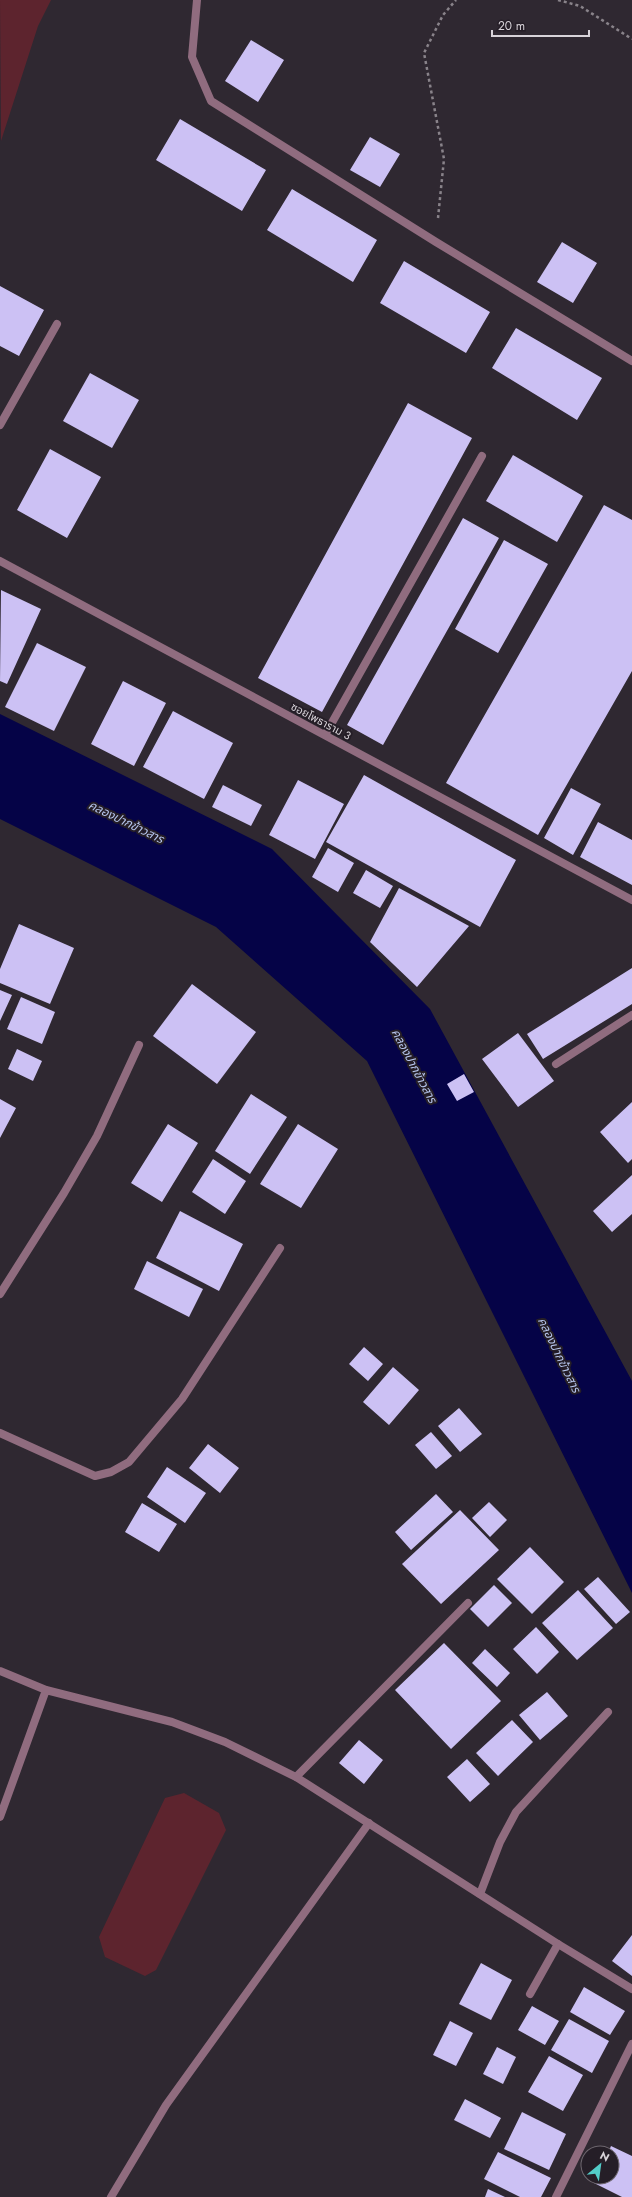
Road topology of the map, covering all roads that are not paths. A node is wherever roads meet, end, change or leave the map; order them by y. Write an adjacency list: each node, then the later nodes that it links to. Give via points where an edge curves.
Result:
1 (197, 0): 3 (street, via 192,57 211,101)
2 (57, 324): 4 (street)
3 (632, 361)
4 (0, 425)
5 (482, 456): 7 (street)
6 (0, 561): 7 (street, ซอยโพธาราม 3)
7 (325, 735): 8 (street, ซอยโพธาราม 3)
8 (632, 900)
9 (632, 1015): 11 (street)
10 (139, 1045): 13 (street, via 97,1136)
11 (556, 1064)
12 (280, 1248): 14 (street, via 182,1399 129,1462 111,1472 95,1476)
13 (0, 1294)
14 (0, 1433)
15 (468, 1603): 19 (street)
16 (0, 1671): 17 (street)
17 (46, 1690): 19 (street, via 172,1722 225,1742); 20 (street)
18 (608, 1712): 22 (street, via 516,1812 500,1842)
19 (296, 1777): 21 (street)
20 (0, 1818)
21 (368, 1822): 22 (street); 27 (street, via 166,2105)
22 (480, 1894): 23 (street)
23 (558, 1944): 24 (street); 25 (street)
24 (632, 1988)
25 (530, 1994)
26 (632, 2044): 28 (street)
27 (110, 2197)
28 (556, 2197)

